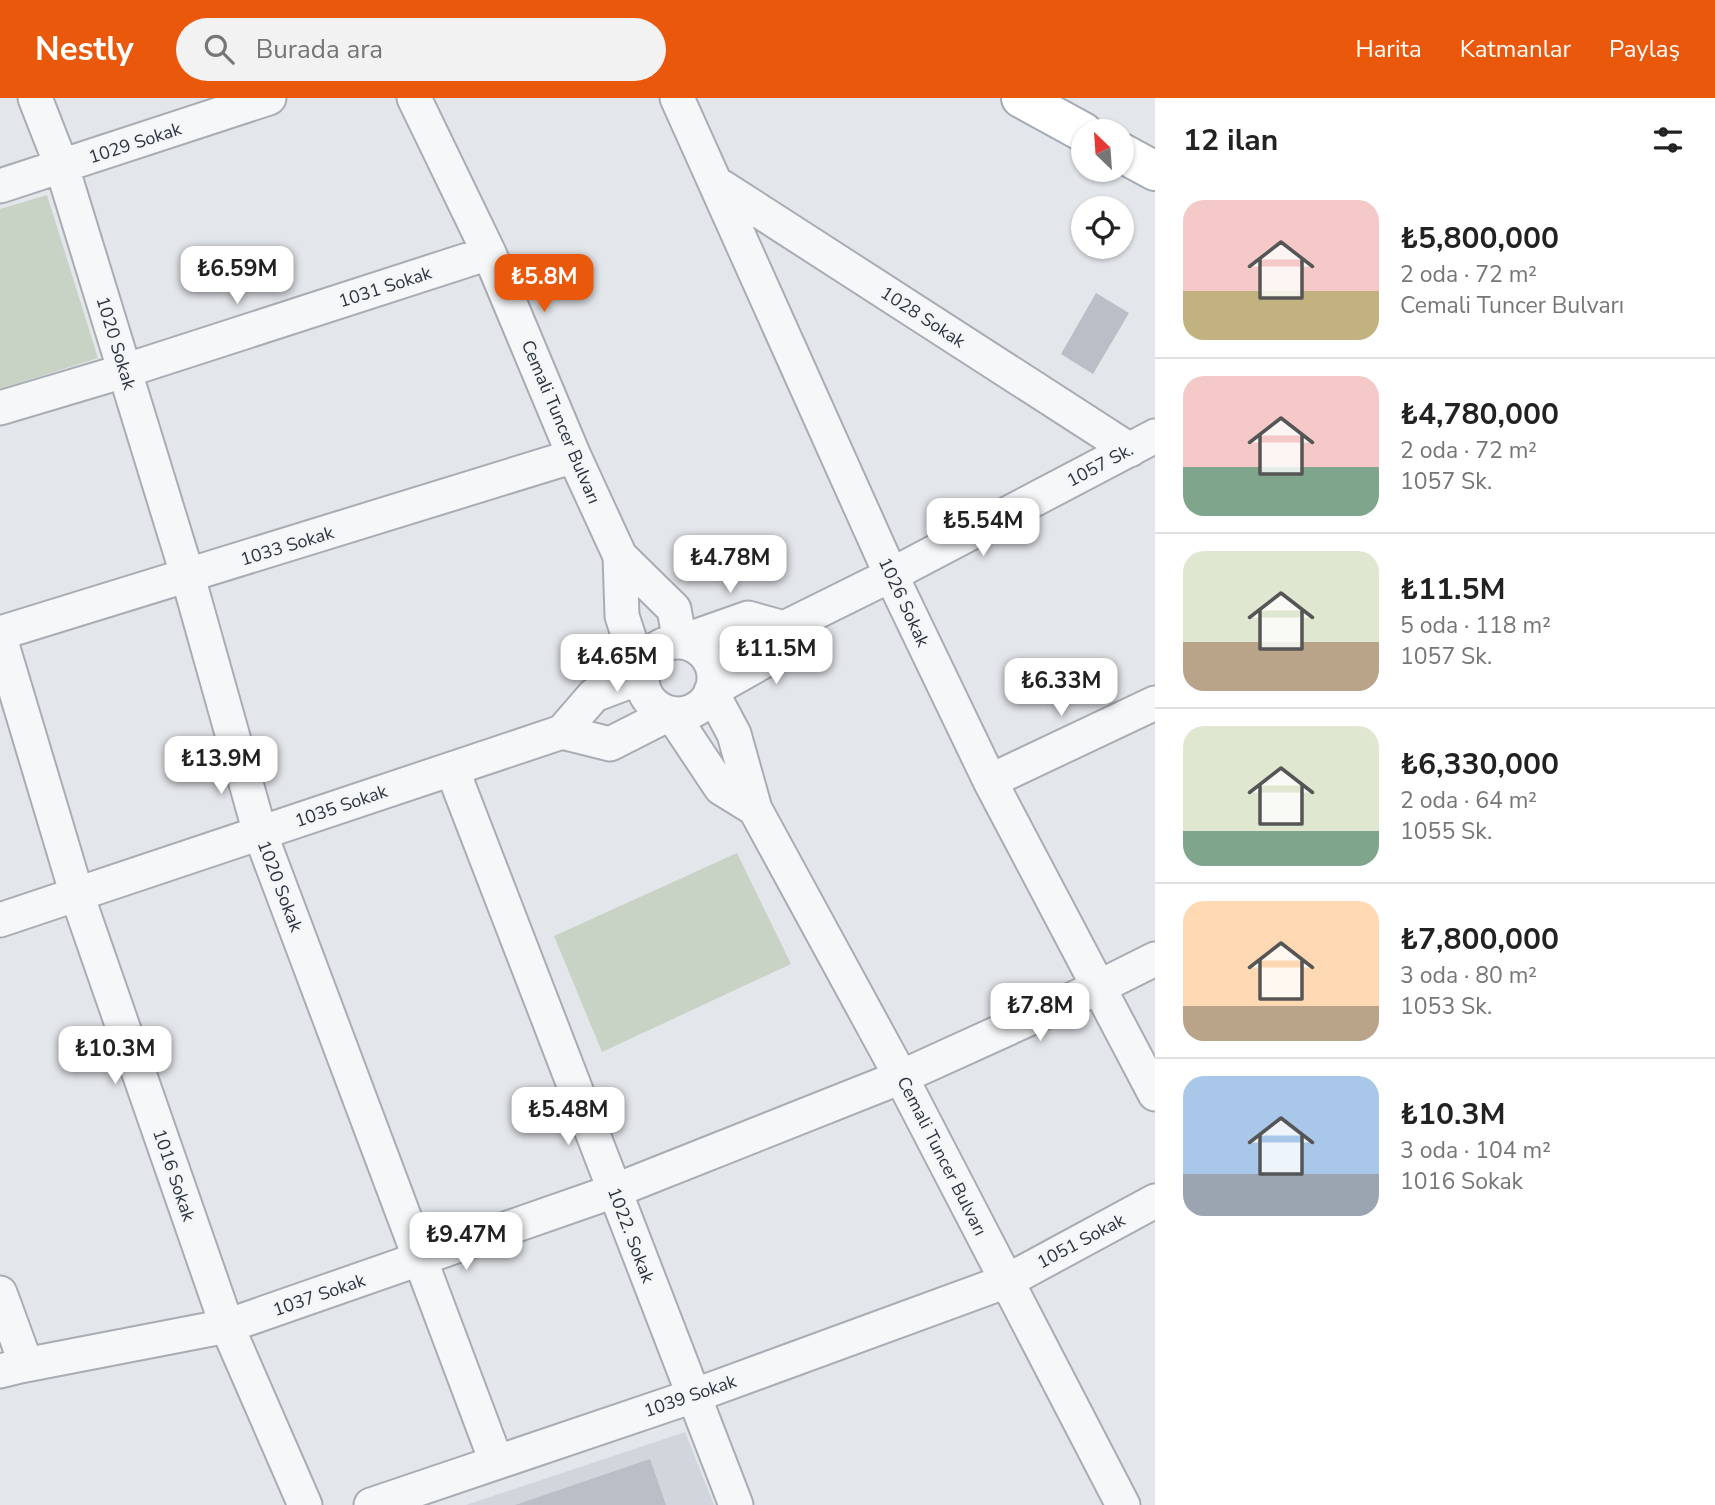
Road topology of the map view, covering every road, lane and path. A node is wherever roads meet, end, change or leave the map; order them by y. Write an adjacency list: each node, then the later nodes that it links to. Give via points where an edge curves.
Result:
1 (35, 98): 8 (street, 1020 Sokak)
2 (269, 98): 8 (street, 1029 Sokak)
3 (414, 98): 12 (street, Cemali Tuncer Bulvarı)
4 (677, 98): 10 (street, 1026 Sokak)
5 (1021, 98): 6 (main road)
6 (1071, 125)
7 (1134, 160): 9 (main road)
8 (62, 167): 11 (street, 1029 Sokak); 13 (street, 1020 Sokak)
9 (1155, 171)
10 (716, 183): 15 (street, 1028 Sokak); 18 (street, 1026 Sokak)
11 (0, 186)
12 (489, 253): 13 (street, 1031 Sokak); 16 (street, Cemali Tuncer Bulvarı)
13 (124, 371): 14 (street, 1031 Sokak); 19 (street, 1020 Sokak)
14 (0, 408)
15 (1142, 443): 18 (street, 1057 Sk.)
16 (574, 456): 17 (street, Cemali Tuncer Bulvarı); 19 (street, 1033 Sokak)
17 (620, 556): 22 (street, via 674,609); 23 (street, via 622,616)
18 (891, 575): 20 (street, 1057 Sk.); 29 (street, 1026 Sokak)
19 (188, 577): 21 (street, 1033 Sokak); 31 (street, 1020 Sokak)
20 (784, 628): 22 (street, via 748,618); 24 (street, via 771,657)
21 (0, 636): 32 (street, 1016 Sokak)
22 (680, 642): 23 (street, via 650,655); 24 (street, via 691,644 708,658 714,680)
23 (642, 677): 26 (street, via 650,700); 27 (street, via 594,695)
24 (711, 691): 26 (street, via 695,709); 30 (street, Cemali Tuncer Bulvarı, via 734,734)
25 (1155, 703): 29 (street)
26 (670, 713): 27 (street, via 610,744); 30 (street, via 720,788)
27 (562, 732): 28 (street, 1035 Sokak)
28 (452, 769): 31 (street, 1035 Sokak); 38 (street, 1022. Sokak)
29 (990, 781): 35 (street, 1026 Sokak)
30 (755, 809): 36 (street, Cemali Tuncer Bulvarı)
31 (260, 834): 32 (street, 1035 Sokak); 40 (street, 1020 Sokak)
32 (77, 895): 33 (street, 1035 Sokak); 43 (street, 1016 Sokak)
33 (0, 920)
34 (1155, 959): 35 (street, 1037 Sokak)
35 (1099, 987): 36 (street, 1037 Sokak); 37 (street, 1026 Sokak)
36 (901, 1077): 38 (street, 1037 Sokak); 41 (street, Cemali Tuncer Bulvarı)
37 (1155, 1094)
38 (614, 1191): 40 (street, 1037 Sokak); 45 (street, 1022. Sokak)
39 (1155, 1201): 41 (street, 1051 Sokak)
40 (422, 1259): 43 (street, 1037 Sokak); 46 (street, 1020 Sokak)
41 (1007, 1281): 45 (street, 1039 Sokak); 51 (street, Cemali Tuncer Bulvarı)
42 (0, 1293): 44 (street)
43 (227, 1326): 44 (street, 1037 Sokak); 48 (street, 1016 Sokak)
44 (13, 1368)
45 (693, 1396): 46 (street, 1039 Sokak); 50 (street, 1022. Sokak)
46 (496, 1461): 47 (street, 1039 Sokak)
47 (430, 1496): 49 (street, 1039 Sokak)
48 (306, 1505)
49 (371, 1505)
50 (736, 1505)
51 (1124, 1505)

